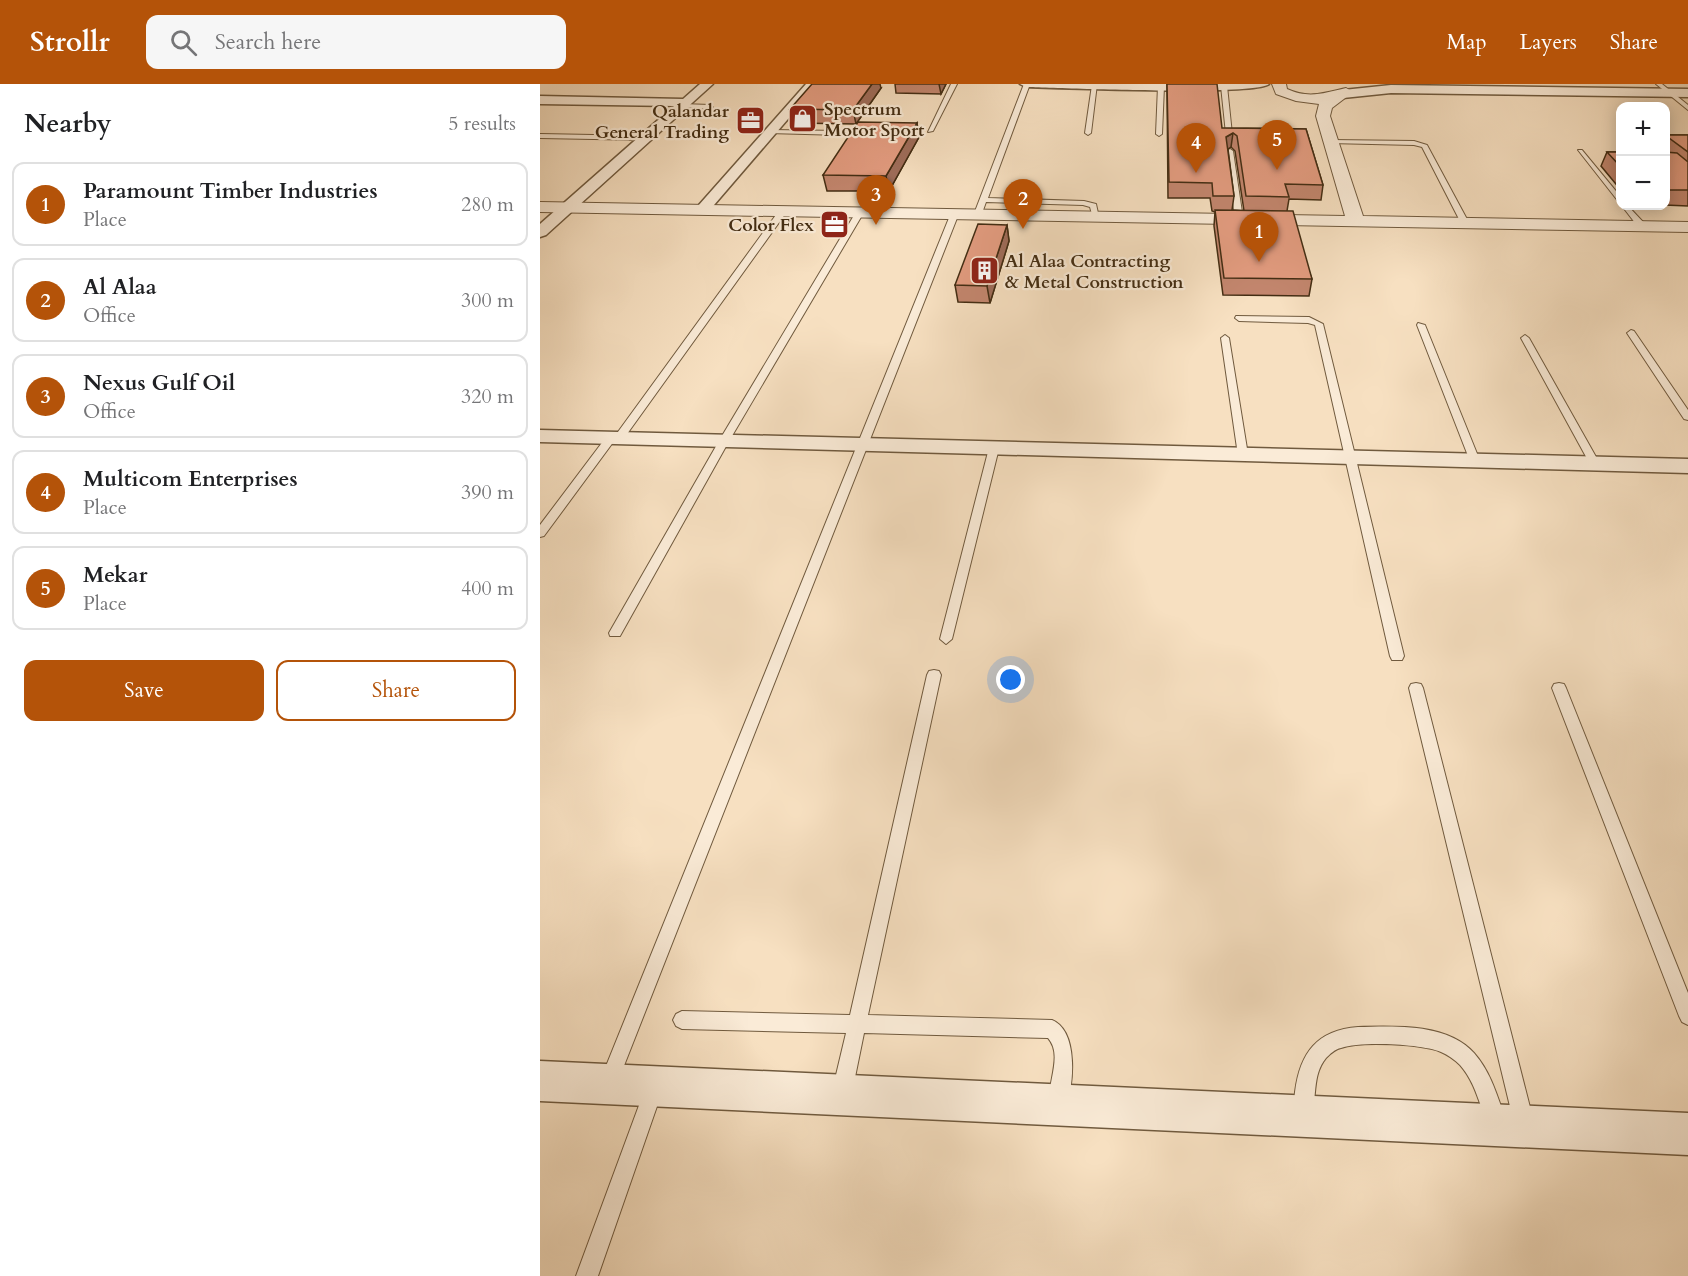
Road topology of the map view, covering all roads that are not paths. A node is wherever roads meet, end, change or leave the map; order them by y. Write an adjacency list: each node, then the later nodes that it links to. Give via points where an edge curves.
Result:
1 (707, 84): 16 (street)
2 (812, 84): 21 (street)
3 (954, 84): 20 (lane)
4 (1026, 84): 7 (street); 34 (lane)
5 (1263, 84): 9 (street)
6 (1659, 84): 13 (lane)
7 (1095, 85): 8 (street); 23 (lane)
8 (1164, 85): 9 (street); 24 (lane)
9 (1224, 86): 12 (street); 25 (lane)
10 (1462, 87): 11 (street); 13 (street)
11 (1343, 90): 12 (street, via 1311,99); 19 (street, via 1325,106)
12 (1286, 91): 19 (street)
13 (1669, 93): 14 (street); 18 (lane)
14 (1688, 93)
15 (540, 100): 16 (street)
16 (684, 104): 17 (lane); 27 (street)
17 (711, 107)
18 (1688, 108)
19 (1323, 116): 28 (street)
20 (930, 131)
21 (770, 132): 22 (lane); 35 (street)
22 (842, 133)
23 (1088, 133)
24 (1159, 134)
25 (1229, 134)
26 (540, 136): 27 (lane)
27 (647, 138): 33 (street)
28 (1331, 142): 41 (street); 42 (lane, via 1425,146)
29 (1230, 151): 40 (lane)
30 (1580, 151): 31 (lane)
31 (1616, 195)
32 (540, 207): 33 (street)
33 (569, 207): 35 (street); 45 (street)
34 (981, 207): 39 (street); 40 (street, via 1096,216)
35 (703, 209): 36 (street)
36 (784, 210): 38 (street); 53 (lane)
37 (1628, 210): 43 (lane)
38 (860, 212): 39 (street); 54 (lane)
39 (955, 213): 55 (lane)
40 (1239, 219): 41 (street)
41 (1356, 221): 42 (street)
42 (1465, 223): 43 (street)
43 (1642, 226): 44 (street)
44 (1688, 227)
45 (540, 232)
46 (1239, 318): 58 (lane, via 1310,320 1319,324)
47 (1421, 325): 59 (lane)
48 (1630, 333): 51 (lane)
49 (1525, 338): 60 (lane)
50 (1225, 339): 57 (lane)
51 (1688, 417)
52 (540, 436): 53 (street)
53 (614, 438): 54 (street); 62 (lane)
54 (724, 441): 55 (street); 63 (lane)
55 (862, 445): 56 (street); 73 (lane)
56 (994, 448): 57 (street); 64 (lane)
57 (1243, 455): 58 (street)
58 (1352, 457): 59 (street); 65 (lane)
59 (1475, 461): 60 (street)
60 (1595, 464): 61 (street)
61 (1688, 466)
62 (540, 533)
63 (615, 633)
64 (945, 639)
65 (1397, 656)
66 (934, 675): 71 (lane)
67 (1416, 688): 78 (lane)
68 (1559, 688): 69 (lane)
69 (1688, 1016)
70 (682, 1020): 71 (lane)
71 (856, 1024): 75 (lane); 76 (lane, via 1052,1029 1063,1042)
72 (540, 1081): 73 (street)
73 (608, 1084): 74 (street)
74 (655, 1087): 75 (street); 80 (lane)
75 (841, 1095): 76 (street)
76 (1058, 1105): 77 (street)
77 (1303, 1117): 78 (street); 78 (lane, via 1308,1072 1320,1050 1329,1043 1353,1036 1423,1037 1453,1047 1478,1072)
78 (1511, 1126): 79 (street)
79 (1688, 1134)
80 (587, 1276)

